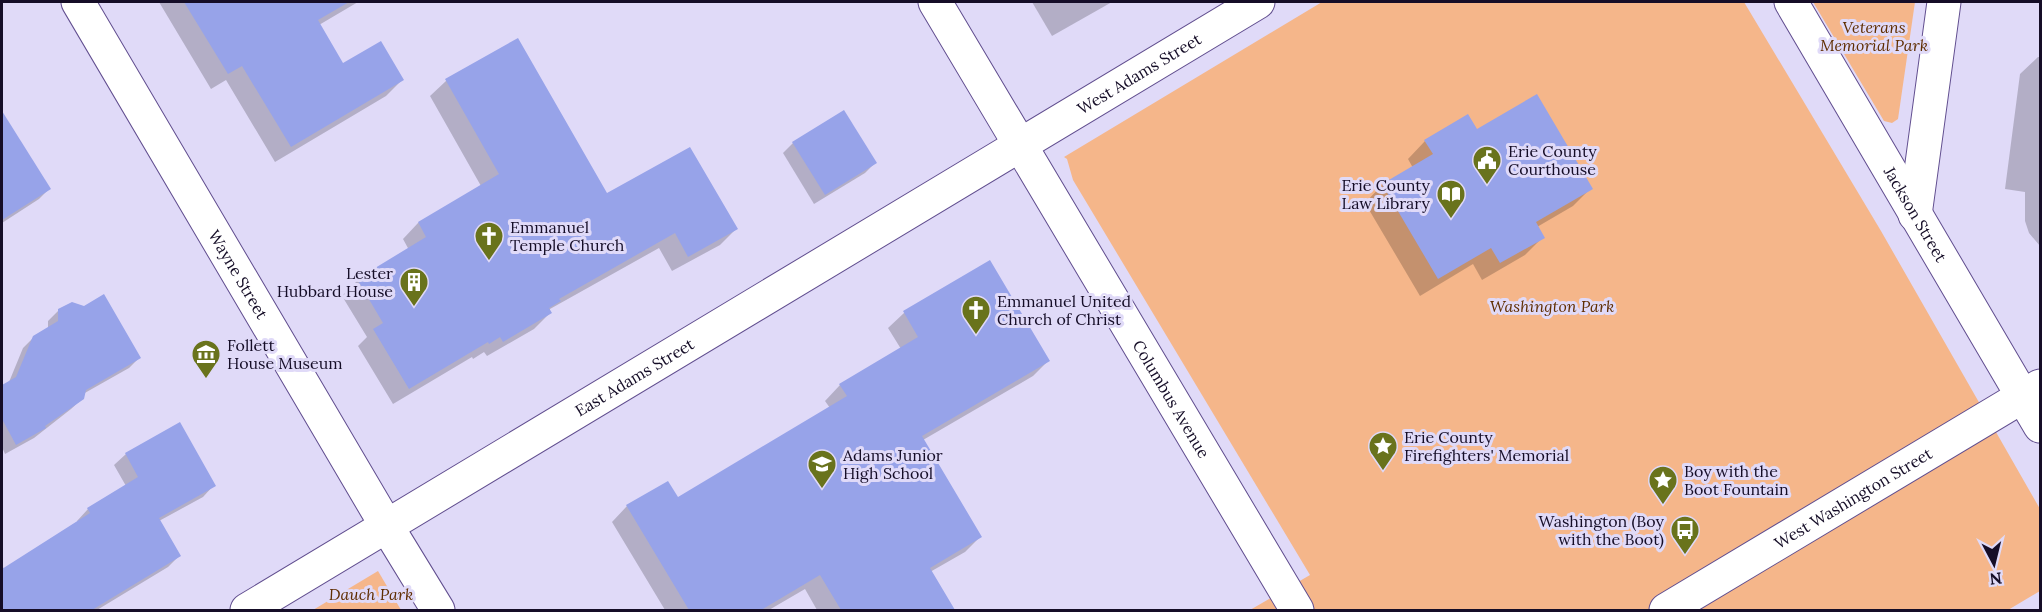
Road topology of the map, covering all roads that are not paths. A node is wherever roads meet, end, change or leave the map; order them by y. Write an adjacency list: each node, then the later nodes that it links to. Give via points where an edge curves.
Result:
1 (78, 2): 10 (street, Wayne Street)
2 (935, 2): 6 (street, Columbus Avenue)
3 (1258, 2): 6 (street, West Adams Street)
4 (1791, 2): 7 (street, Jackson Street)
5 (1944, 2): 7 (street)
6 (1020, 144): 10 (street, East Adams Street); 13 (street, Columbus Avenue)
7 (1916, 215): 8 (street, Jackson Street)
8 (2032, 391): 9 (street, Jackson Street); 14 (street, West Washington Street)
9 (2040, 426)
10 (386, 525): 11 (street, East Adams Street); 12 (street, Wayne Street)
11 (247, 610)
12 (438, 610)
13 (1297, 610)
14 (1666, 610)

